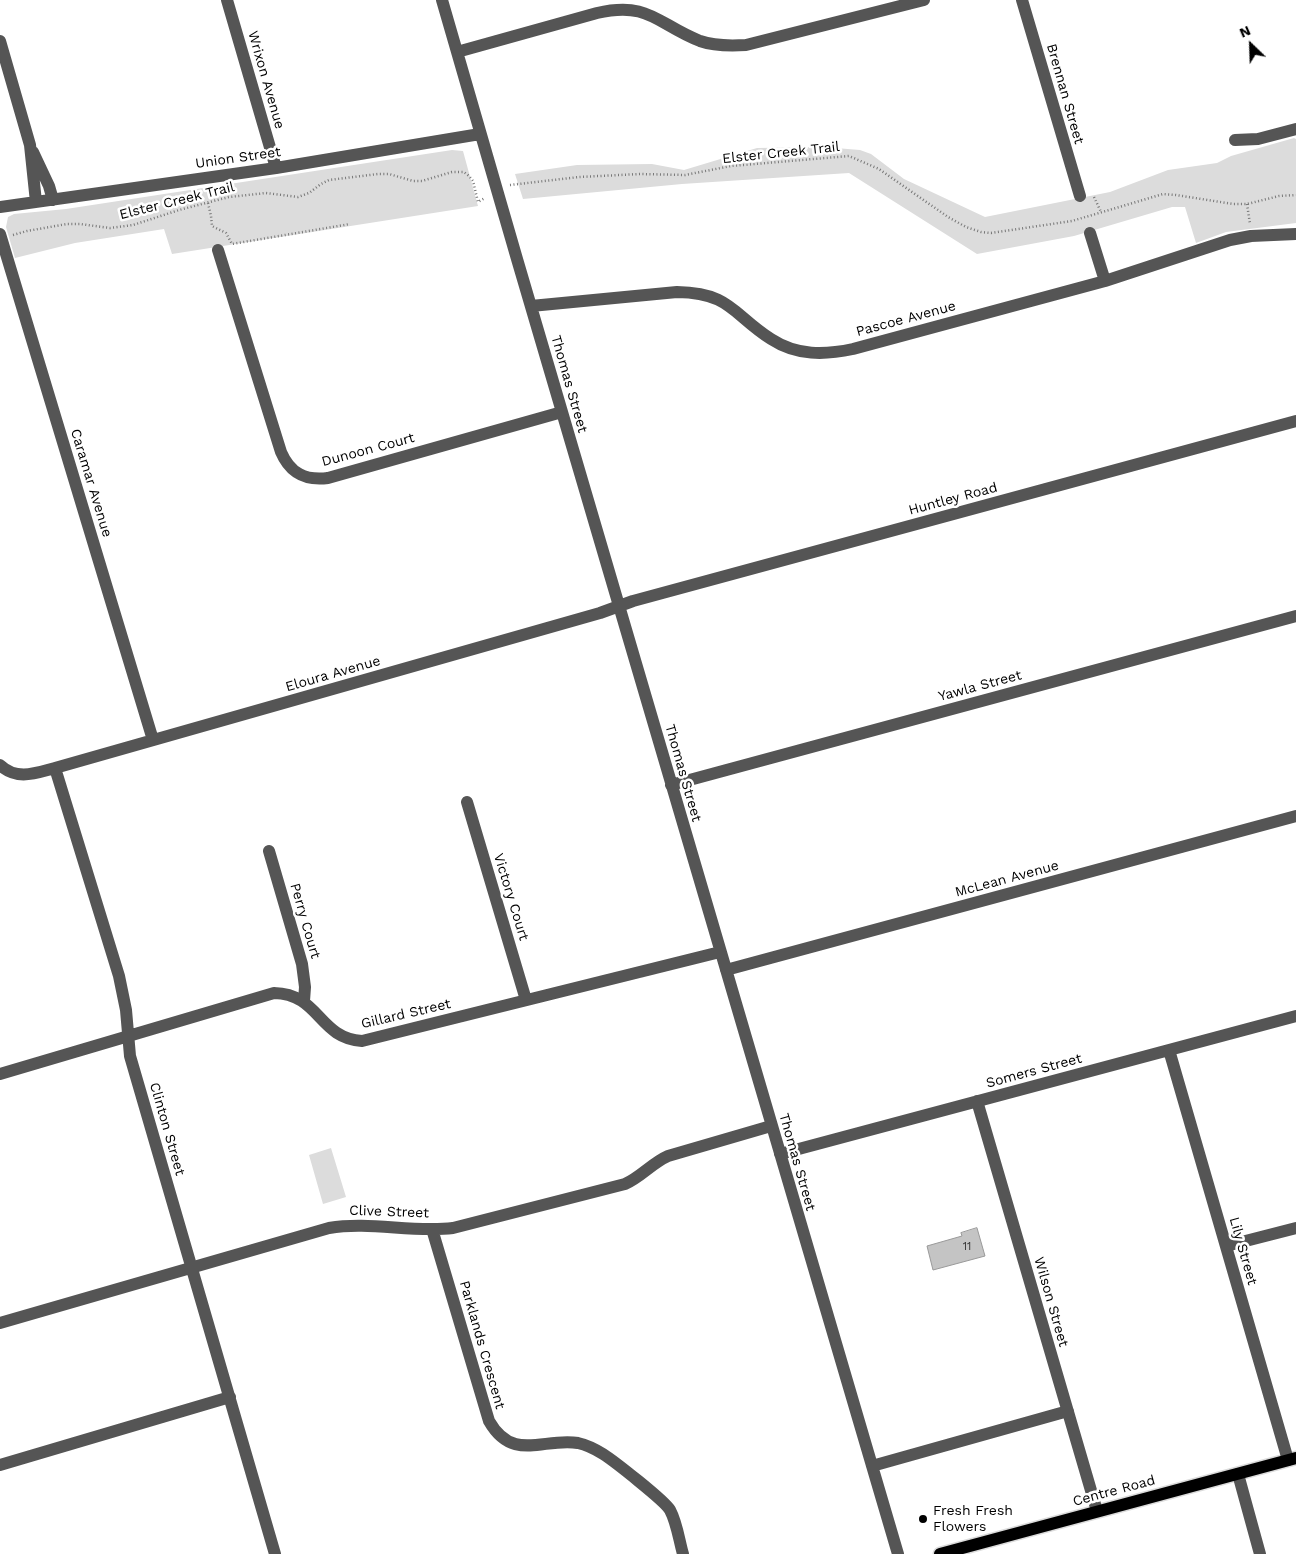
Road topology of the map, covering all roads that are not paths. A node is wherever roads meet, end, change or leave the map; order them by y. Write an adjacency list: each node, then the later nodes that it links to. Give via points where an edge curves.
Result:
1 (228, 0): 11 (street, Wrixon Avenue)
2 (442, 0): 6 (street, Thomas Street)
3 (924, 0): 6 (street, via 746,45 708,44 650,15 620,9)
4 (1022, 0): 12 (street, Brennan Street)
5 (0, 41): 10 (street)
6 (457, 52): 8 (street, Thomas Street)
7 (1296, 129): 9 (street, via 1258,139)
8 (480, 134): 11 (street, Union Street); 21 (street, Thomas Street)
9 (1234, 140)
10 (30, 145): 13 (street); 14 (street)
11 (276, 168): 13 (street, Union Street)
12 (1080, 196)
13 (53, 200): 14 (street, Union Street)
14 (36, 202): 15 (street, Union Street)
15 (0, 207)
16 (1090, 233): 20 (street)
17 (1296, 234): 20 (street, Pascoe Avenue, via 1252,236 1219,243)
18 (1, 236): 26 (street, Caramar Avenue)
19 (218, 250): 22 (street, Dunoon Court, via 281,452 285,462 297,474 313,479 328,478)
20 (1105, 281): 21 (street, Pascoe Avenue, via 826,354 784,346 726,303 693,292)
21 (530, 306): 22 (street, Thomas Street)
22 (562, 412): 24 (street, Thomas Street)
23 (1296, 421): 24 (street, Huntley Road)
24 (619, 607): 26 (street, Eloura Avenue); 29 (street, Thomas Street)
25 (1296, 616): 29 (street, Yawla Street)
26 (153, 740): 28 (street, Eloura Avenue)
27 (0, 765): 28 (street, via 17,775)
28 (55, 768): 38 (street, Clinton Street, via 120,976)
29 (671, 785): 33 (street, Thomas Street)
30 (467, 802): 35 (street, Victory Court)
31 (1296, 816): 34 (street, McLean Avenue)
32 (269, 851): 36 (street, Perry Court, via 302,964)
33 (720, 952): 34 (street, Thomas Street); 35 (street, Gillard Street)
34 (726, 970): 42 (street, Thomas Street)
35 (526, 1000): 36 (street, Gillard Street, via 362,1042 352,1041 331,1030)
36 (304, 1001): 38 (street, Gillard Street, via 285,993 264,995)
37 (1296, 1016): 39 (street, Somers Street)
38 (128, 1036): 40 (street, Gillard Street); 47 (street, Clinton Street, via 130,1056)
39 (1168, 1050): 41 (street, Somers Street); 46 (street, Lily Street)
40 (0, 1074)
41 (977, 1101): 43 (street, Somers Street); 50 (street, Wilson Street)
42 (771, 1126): 43 (street, Thomas Street); 45 (street, Clive Street, via 668,1156 625,1184 454,1228)
43 (780, 1154): 53 (street, Thomas Street)
44 (1296, 1228): 46 (street)
45 (432, 1229): 47 (street, Clive Street, via 334,1227); 57 (street, Parklands Crescent, via 493,1428 518,1445 577,1443 604,1455 670,1510)
46 (1226, 1246): 51 (street, Lily Street)
47 (192, 1268): 48 (street, Clive Street); 49 (street, Clinton Street)
48 (0, 1323)
49 (230, 1397): 52 (street); 56 (street, Clinton Street)
50 (1068, 1411): 53 (street); 55 (street, Wilson Street)
51 (1292, 1459): 54 (main road, Centre Road)
52 (0, 1465)
53 (872, 1466): 58 (street, Thomas Street)
54 (1238, 1474): 55 (main road, Centre Road); 60 (street)
55 (1097, 1511): 59 (main road, Centre Road)
56 (276, 1554)
57 (683, 1554)
58 (898, 1554)
59 (940, 1554)
60 (1260, 1554)

